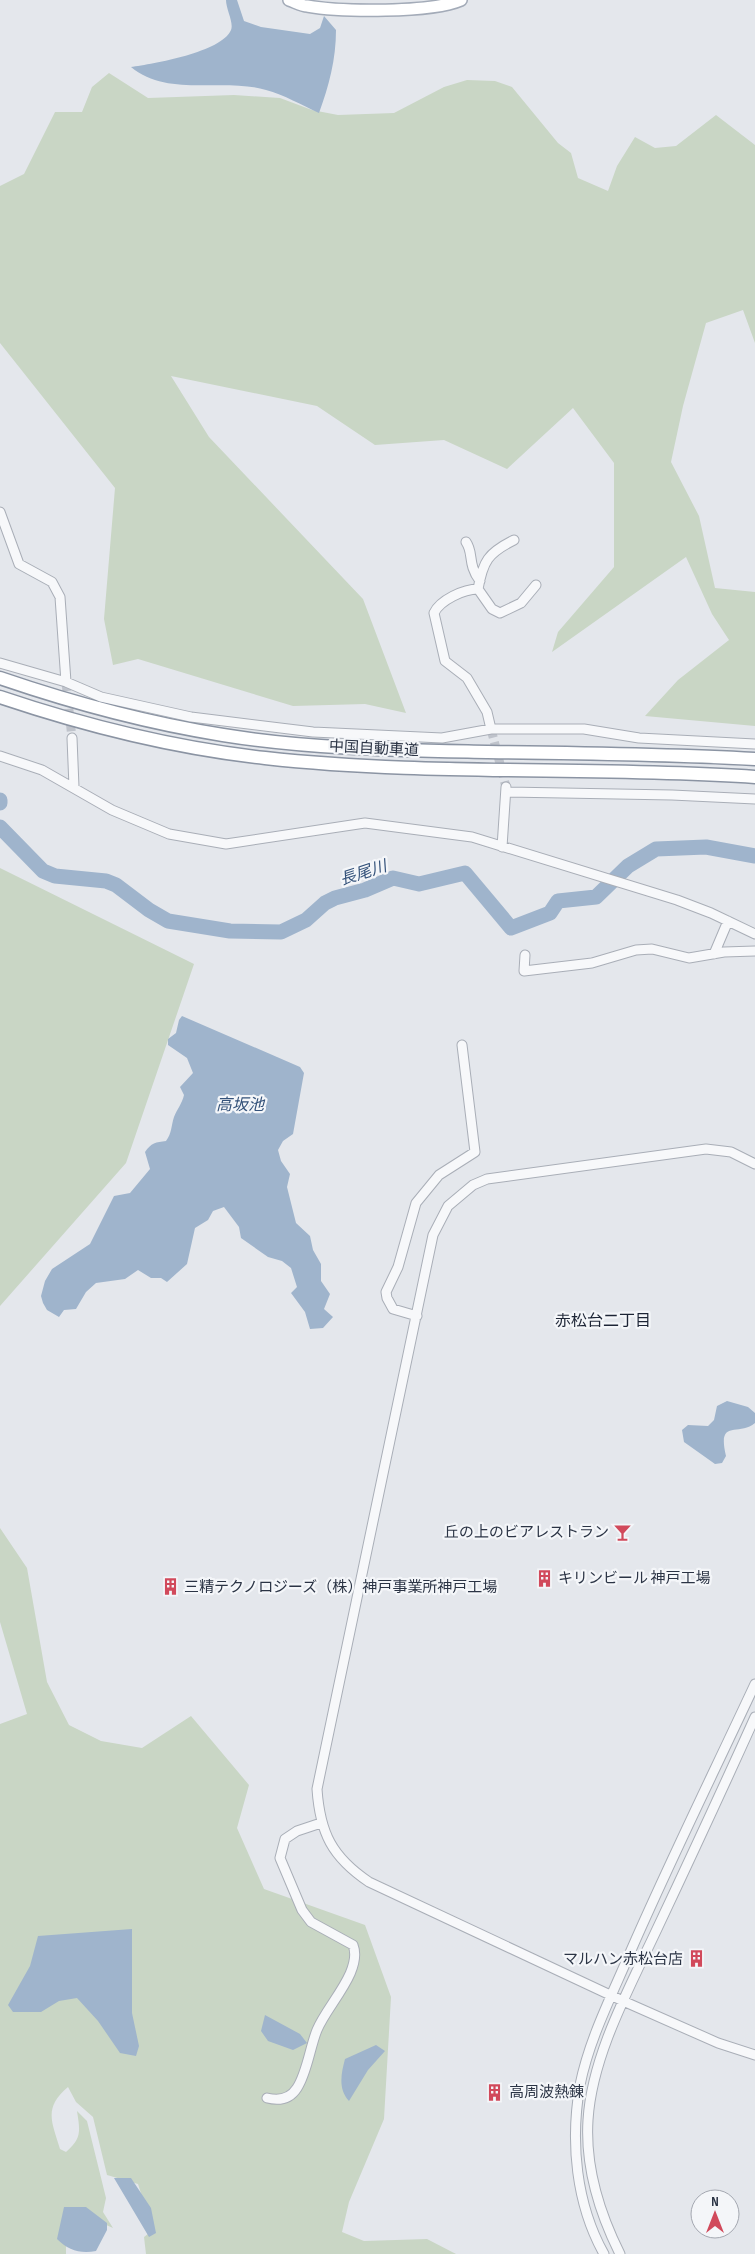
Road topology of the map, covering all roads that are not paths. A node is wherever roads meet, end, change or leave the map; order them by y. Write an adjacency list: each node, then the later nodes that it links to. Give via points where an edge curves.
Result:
1 (289, 0): 2 (main road, via 306,6 356,9 432,8)
2 (461, 0)
3 (0, 512): 10 (street, via 19,564 52,582 60,597)
4 (514, 540): 6 (street, via 487,558)
5 (466, 542): 6 (street, via 472,571)
6 (479, 585): 7 (street, via 492,610 500,613 521,603); 12 (street, via 445,601 434,613 445,661 467,678 487,712)
7 (536, 586)
8 (0, 663): 10 (street)
9 (0, 678): 16 (highway, 中国自動車道, via 147,721 266,741 406,750)
10 (66, 682): 12 (street, via 101,697 191,717 313,732 442,738)
11 (0, 697): 17 (highway, 中国自動車道, via 112,731 264,758 363,766 636,771)
12 (491, 729): 14 (street, via 584,729 640,738)
13 (72, 738): 18 (street)
14 (755, 744)
15 (0, 756): 18 (street, via 42,770)
16 (755, 759)
17 (755, 777)
18 (74, 787): 20 (street, via 112,810 170,834 226,844 364,823 472,837)
19 (755, 799): 20 (street, via 506,790)
20 (502, 847): 21 (street, via 677,900)
21 (728, 921): 22 (street); 24 (street)
22 (755, 934)
23 (755, 951): 24 (street)
24 (714, 954): 25 (street, via 689,958 652,949 636,950 592,963 524,970)
25 (525, 955)
26 (462, 1045): 28 (street, via 475,1152 439,1175 416,1202 398,1267 386,1292 394,1309)
27 (755, 1164): 28 (street, via 732,1152 706,1149 487,1179 460,1195 448,1206 439,1222 433,1235)
28 (417, 1316): 31 (street, via 317,1789)
29 (755, 1684): 32 (street, via 666,1869)
30 (755, 1717): 33 (street)
31 (321, 1823): 32 (street, via 351,1870 369,1882); 35 (street, via 285,1839 280,1858 302,1910 311,1922 353,1945 356,1953 354,1966 318,2029 297,2088 278,2101)
32 (611, 1996): 33 (street); 36 (street, via 588,2053 576,2122 576,2158 582,2202)
33 (624, 2001): 34 (street, via 718,2043); 37 (street, via 594,2080 588,2120 588,2159 598,2205)
34 (755, 2055)
35 (267, 2098)
36 (604, 2254)
37 (620, 2254)

